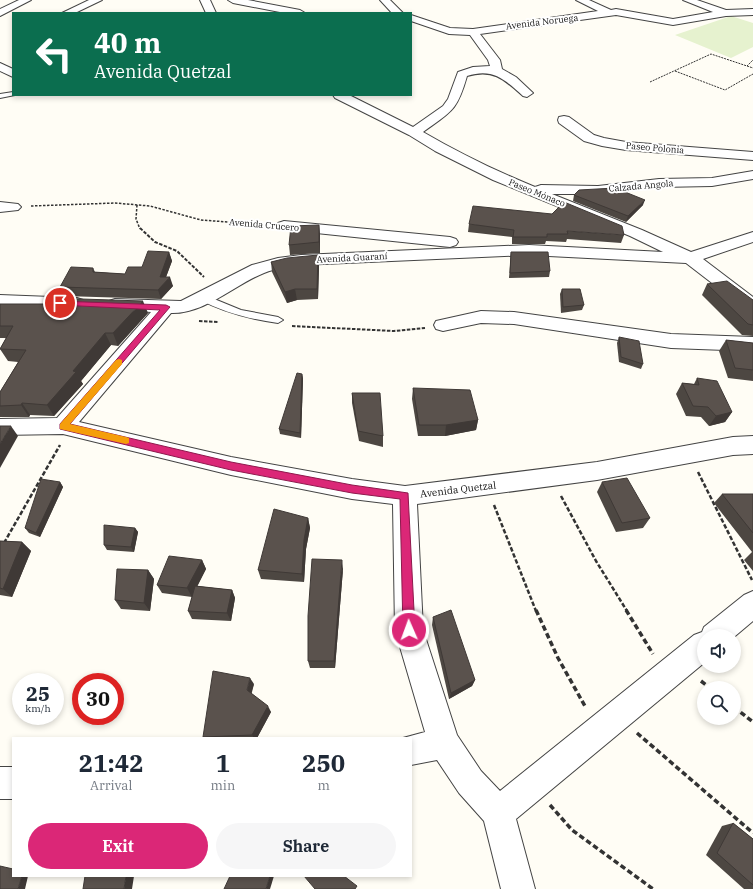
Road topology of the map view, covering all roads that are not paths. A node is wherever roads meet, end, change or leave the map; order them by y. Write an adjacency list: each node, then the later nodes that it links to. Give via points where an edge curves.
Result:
1 (26, 0): 13 (street)
2 (95, 0): 8 (street)
3 (205, 0): 9 (street)
4 (233, 0): 10 (street)
5 (385, 0): 11 (street)
6 (581, 0): 14 (street)
7 (688, 0): 15 (street)
8 (75, 12)
9 (211, 12)
10 (295, 12)
11 (397, 12)
12 (753, 12): 15 (street)
13 (0, 13)
14 (610, 13): 15 (street, via 673,22); 19 (street, Avenida Noruega)
15 (726, 13)
16 (412, 18): 18 (street)
17 (412, 29): 18 (street)
18 (449, 31): 19 (street)
19 (473, 32): 21 (street, via 494,60)
20 (0, 66): 22 (street)
21 (497, 71): 23 (street, via 505,74); 28 (street, via 471,70 462,74 454,99 447,109)
22 (12, 73)
23 (527, 93)
24 (12, 94): 25 (lane)
25 (0, 96)
26 (341, 96): 28 (street, Paseo Mónaco)
27 (564, 120): 29 (street, Paseo Polonia, via 589,138 602,142)
28 (414, 132): 31 (street, Paseo Mónaco, via 440,148)
29 (753, 156)
30 (753, 175): 31 (street, Calzada Angola, via 712,182 659,183 598,190)
31 (528, 189): 35 (street, Paseo Mónaco)
32 (284, 226): 34 (street, Avenida Crucero)
33 (753, 238): 35 (street)
34 (529, 250): 35 (street, Avenida Guaraní); 36 (street, Avenida Guaraní, via 278,263 258,268)
35 (690, 258): 38 (street, Paseo Mónaco)
36 (202, 297): 39 (street, Avenida Guaraní, via 184,307); 40 (lane, via 250,317)
37 (0, 301): 39 (street, Avenida Guaraní)
38 (753, 306)
39 (166, 307): 43 (street)
40 (278, 320)
41 (443, 325): 42 (street, via 481,317 514,318 671,341)
42 (753, 344)
43 (67, 427): 44 (street, Avenida Quetzal); 46 (street, Avenida Quetzal, via 231,466 352,489)
44 (0, 428)
45 (753, 445): 46 (street, Avenida Quetzal, via 597,471)
46 (405, 496): 50 (street, via 409,630)
47 (753, 604): 48 (street)
48 (723, 629)
49 (697, 651): 54 (street)
50 (444, 743): 51 (street); 54 (street, via 470,782)
51 (412, 750)
52 (0, 783): 53 (street)
53 (12, 783)
54 (498, 813): 55 (street)
55 (518, 889)

